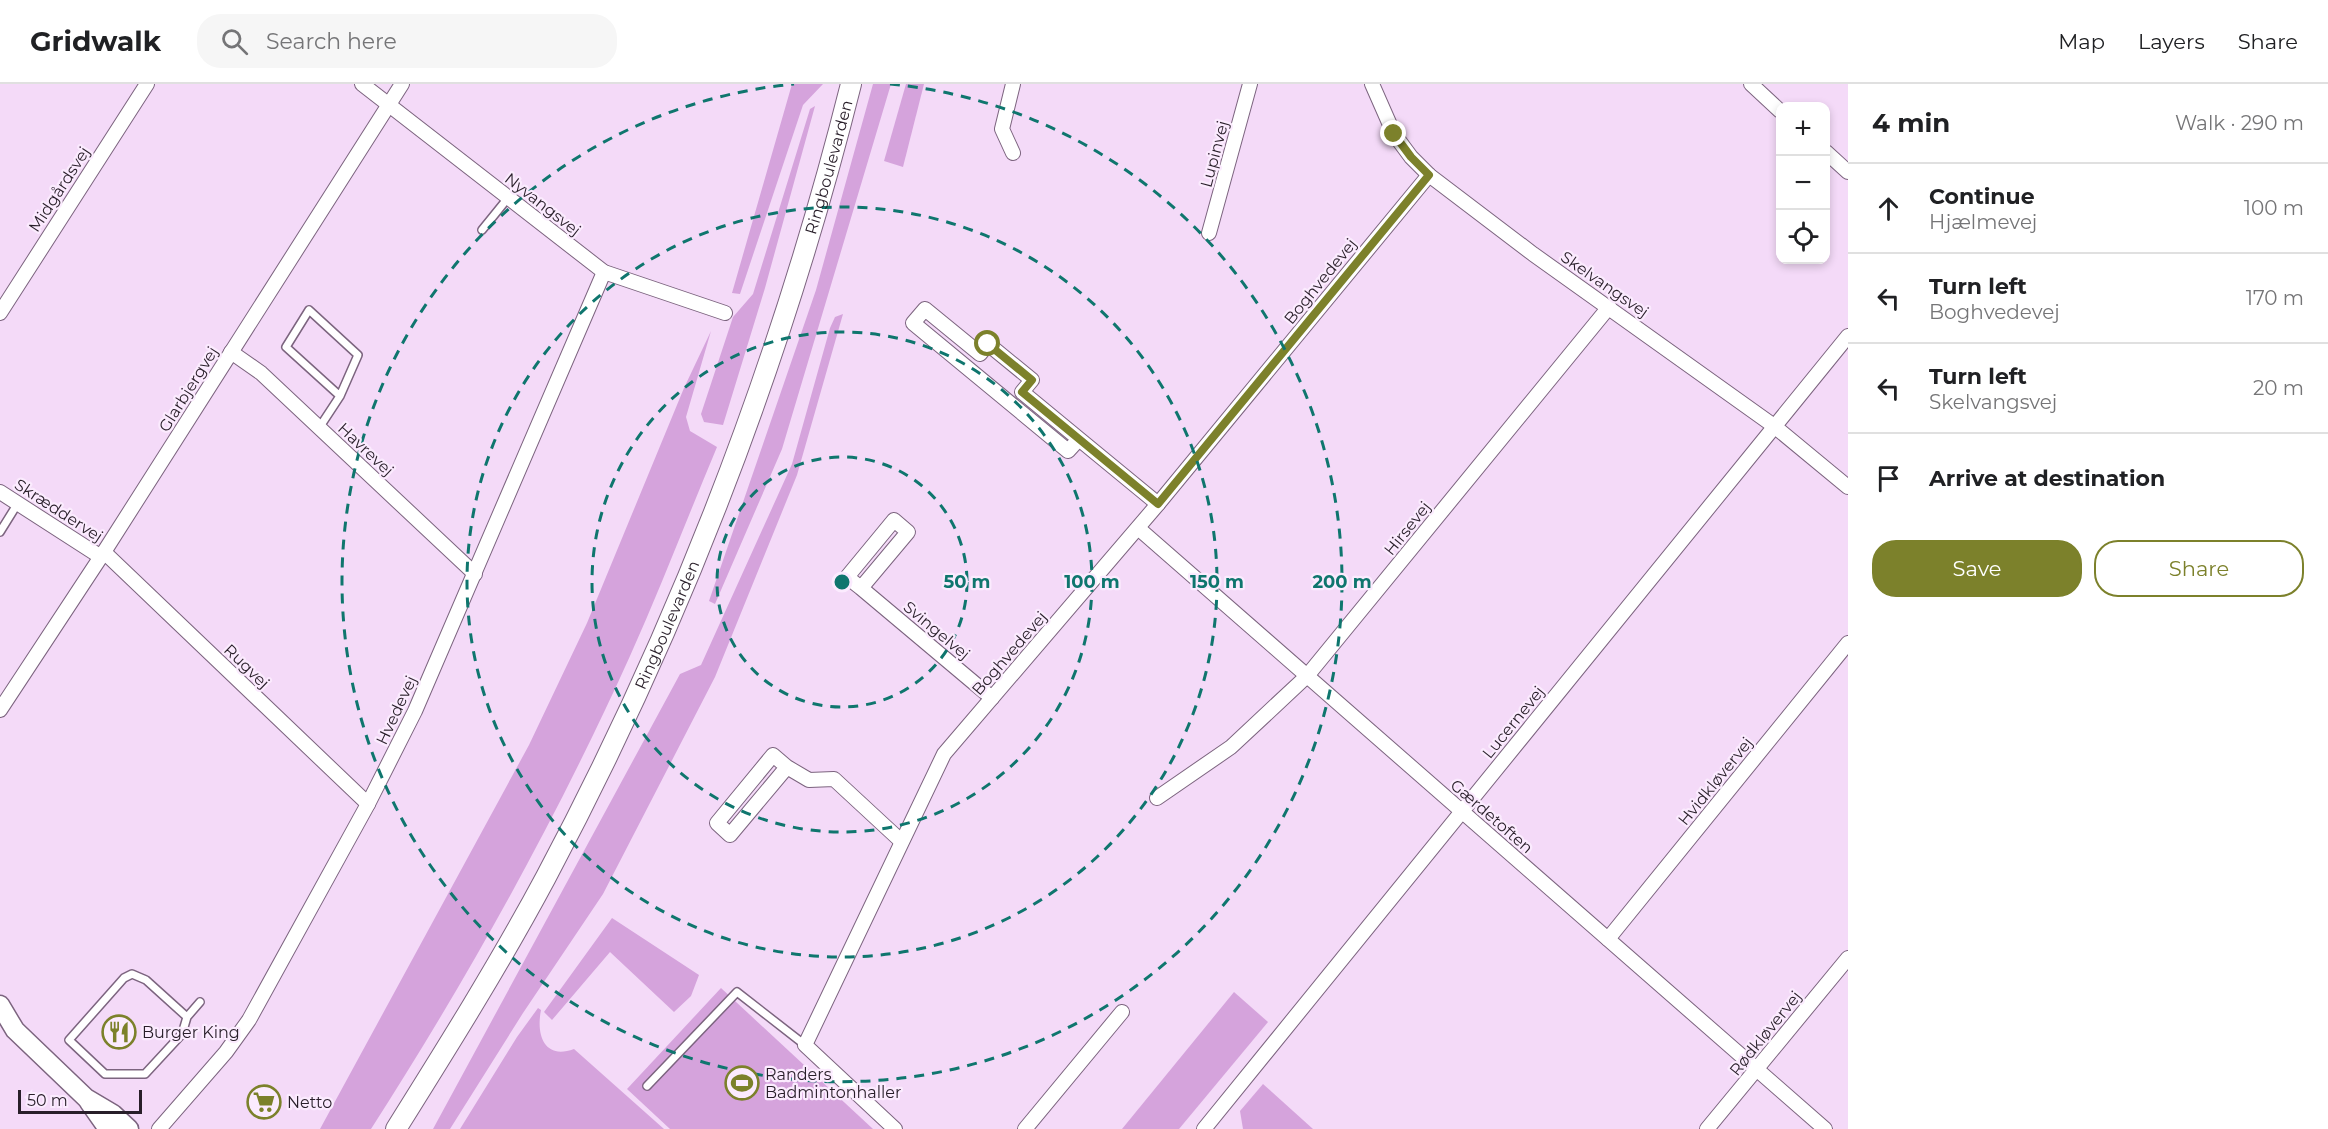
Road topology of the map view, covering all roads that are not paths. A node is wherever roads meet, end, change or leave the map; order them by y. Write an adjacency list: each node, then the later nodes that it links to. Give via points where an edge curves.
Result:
1 (147, 84): 21 (street, Midgårdsvej)
2 (362, 84): 9 (street, Nyvangsvej)
3 (402, 84): 9 (street, Glarbjergvej)
4 (851, 84): 60 (main road, Ringboulevarden, via 770,358 715,510 657,644 546,877 474,1005)
5 (1014, 84): 11 (street, via 1002,129)
6 (1251, 84): 17 (street, Lupinvej)
7 (1372, 84): 14 (street, Skelvangsvej, via 1394,134)
8 (1751, 84): 10 (street)
9 (389, 105): 15 (street, Nyvangsvej); 23 (street, Glarbjergvej)
10 (1776, 107)
11 (1013, 153)
12 (1830, 156): 13 (street)
13 (1848, 172)
14 (1429, 175): 19 (street, Skelvangsvej, via 1533,255); 31 (street, Boghvedevej)
15 (508, 198): 16 (lane); 18 (street, Nyvangsvej)
16 (482, 230)
17 (1209, 233)
18 (604, 272): 20 (street, Nyvangsvej); 35 (street, Hvedevej)
19 (1609, 307): 25 (street, Skelvangsvej); 38 (street, Hirsevej)
20 (725, 312)
21 (0, 313)
22 (1848, 336): 25 (street, Lucernevej)
23 (231, 352): 26 (street, Havrevej, via 261,373); 34 (street, Glarbjergvej)
24 (340, 396): 24 (lane, via 358,355 309,310 286,347); 26 (lane)
25 (1774, 426): 28 (street, Skelvangsvej); 44 (street, Lucernevej)
26 (320, 428): 35 (street, Havrevej)
27 (1079, 439): 27 (street, via 1022,392 1032,380 988,344 980,354 925,309 914,323 1068,451); 31 (street)
28 (1848, 487)
29 (0, 492): 30 (street, Skræddervej)
30 (18, 503): 33 (lane); 34 (street, Skræddervej)
31 (1158, 504): 32 (street, Boghvedevej)
32 (1138, 528): 38 (street, Gærdetoften); 39 (street, Boghvedevej)
33 (0, 532)
34 (102, 554): 40 (street, Glarbjergvej); 43 (street, Rugvej)
35 (475, 574): 43 (street, Hvedevej, via 416,711)
36 (861, 588): 36 (street, via 908,532 894,520 847,577); 39 (street, Svingelvej)
37 (1848, 643): 46 (street, Hvidkløvervej)
38 (1307, 676): 42 (street, Hirsevej, via 1231,747); 44 (street, Gærdetoften)
39 (992, 698): 45 (street, Boghvedevej, via 944,754)
40 (0, 710)
41 (787, 767): 41 (street, via 730,835 717,823 773,755); 45 (street, via 809,780 834,779)
42 (1157, 798)
43 (368, 804): 59 (street, Hvedevej, via 249,1020)
44 (1461, 812): 46 (street, Gærdetoften); 63 (street, Lucernevej)
45 (901, 841): 53 (street, Boghvedevej)
46 (1608, 939): 54 (street, Gærdetoften)
47 (1848, 958): 54 (street, Rødkløvervej)
48 (200, 1002): 51 (lane)
49 (0, 1005): 52 (street)
50 (1122, 1012): 62 (street)
51 (187, 1017): 51 (lane, via 182,1034 145,1074 105,1074 69,1040 124,978 132,974 146,980)
52 (8, 1026): 56 (street)
53 (805, 1045): 55 (lane, via 737,992); 61 (street)
54 (1757, 1070): 64 (street, Rødkløvervej); 65 (street, Gærdetoften)
55 (647, 1086)
56 (86, 1098): 57 (street); 58 (street)
57 (108, 1129)
58 (129, 1129)
59 (159, 1129)
60 (396, 1129)
61 (895, 1129)
62 (1025, 1129)
63 (1204, 1129)
64 (1707, 1129)
65 (1825, 1129)

